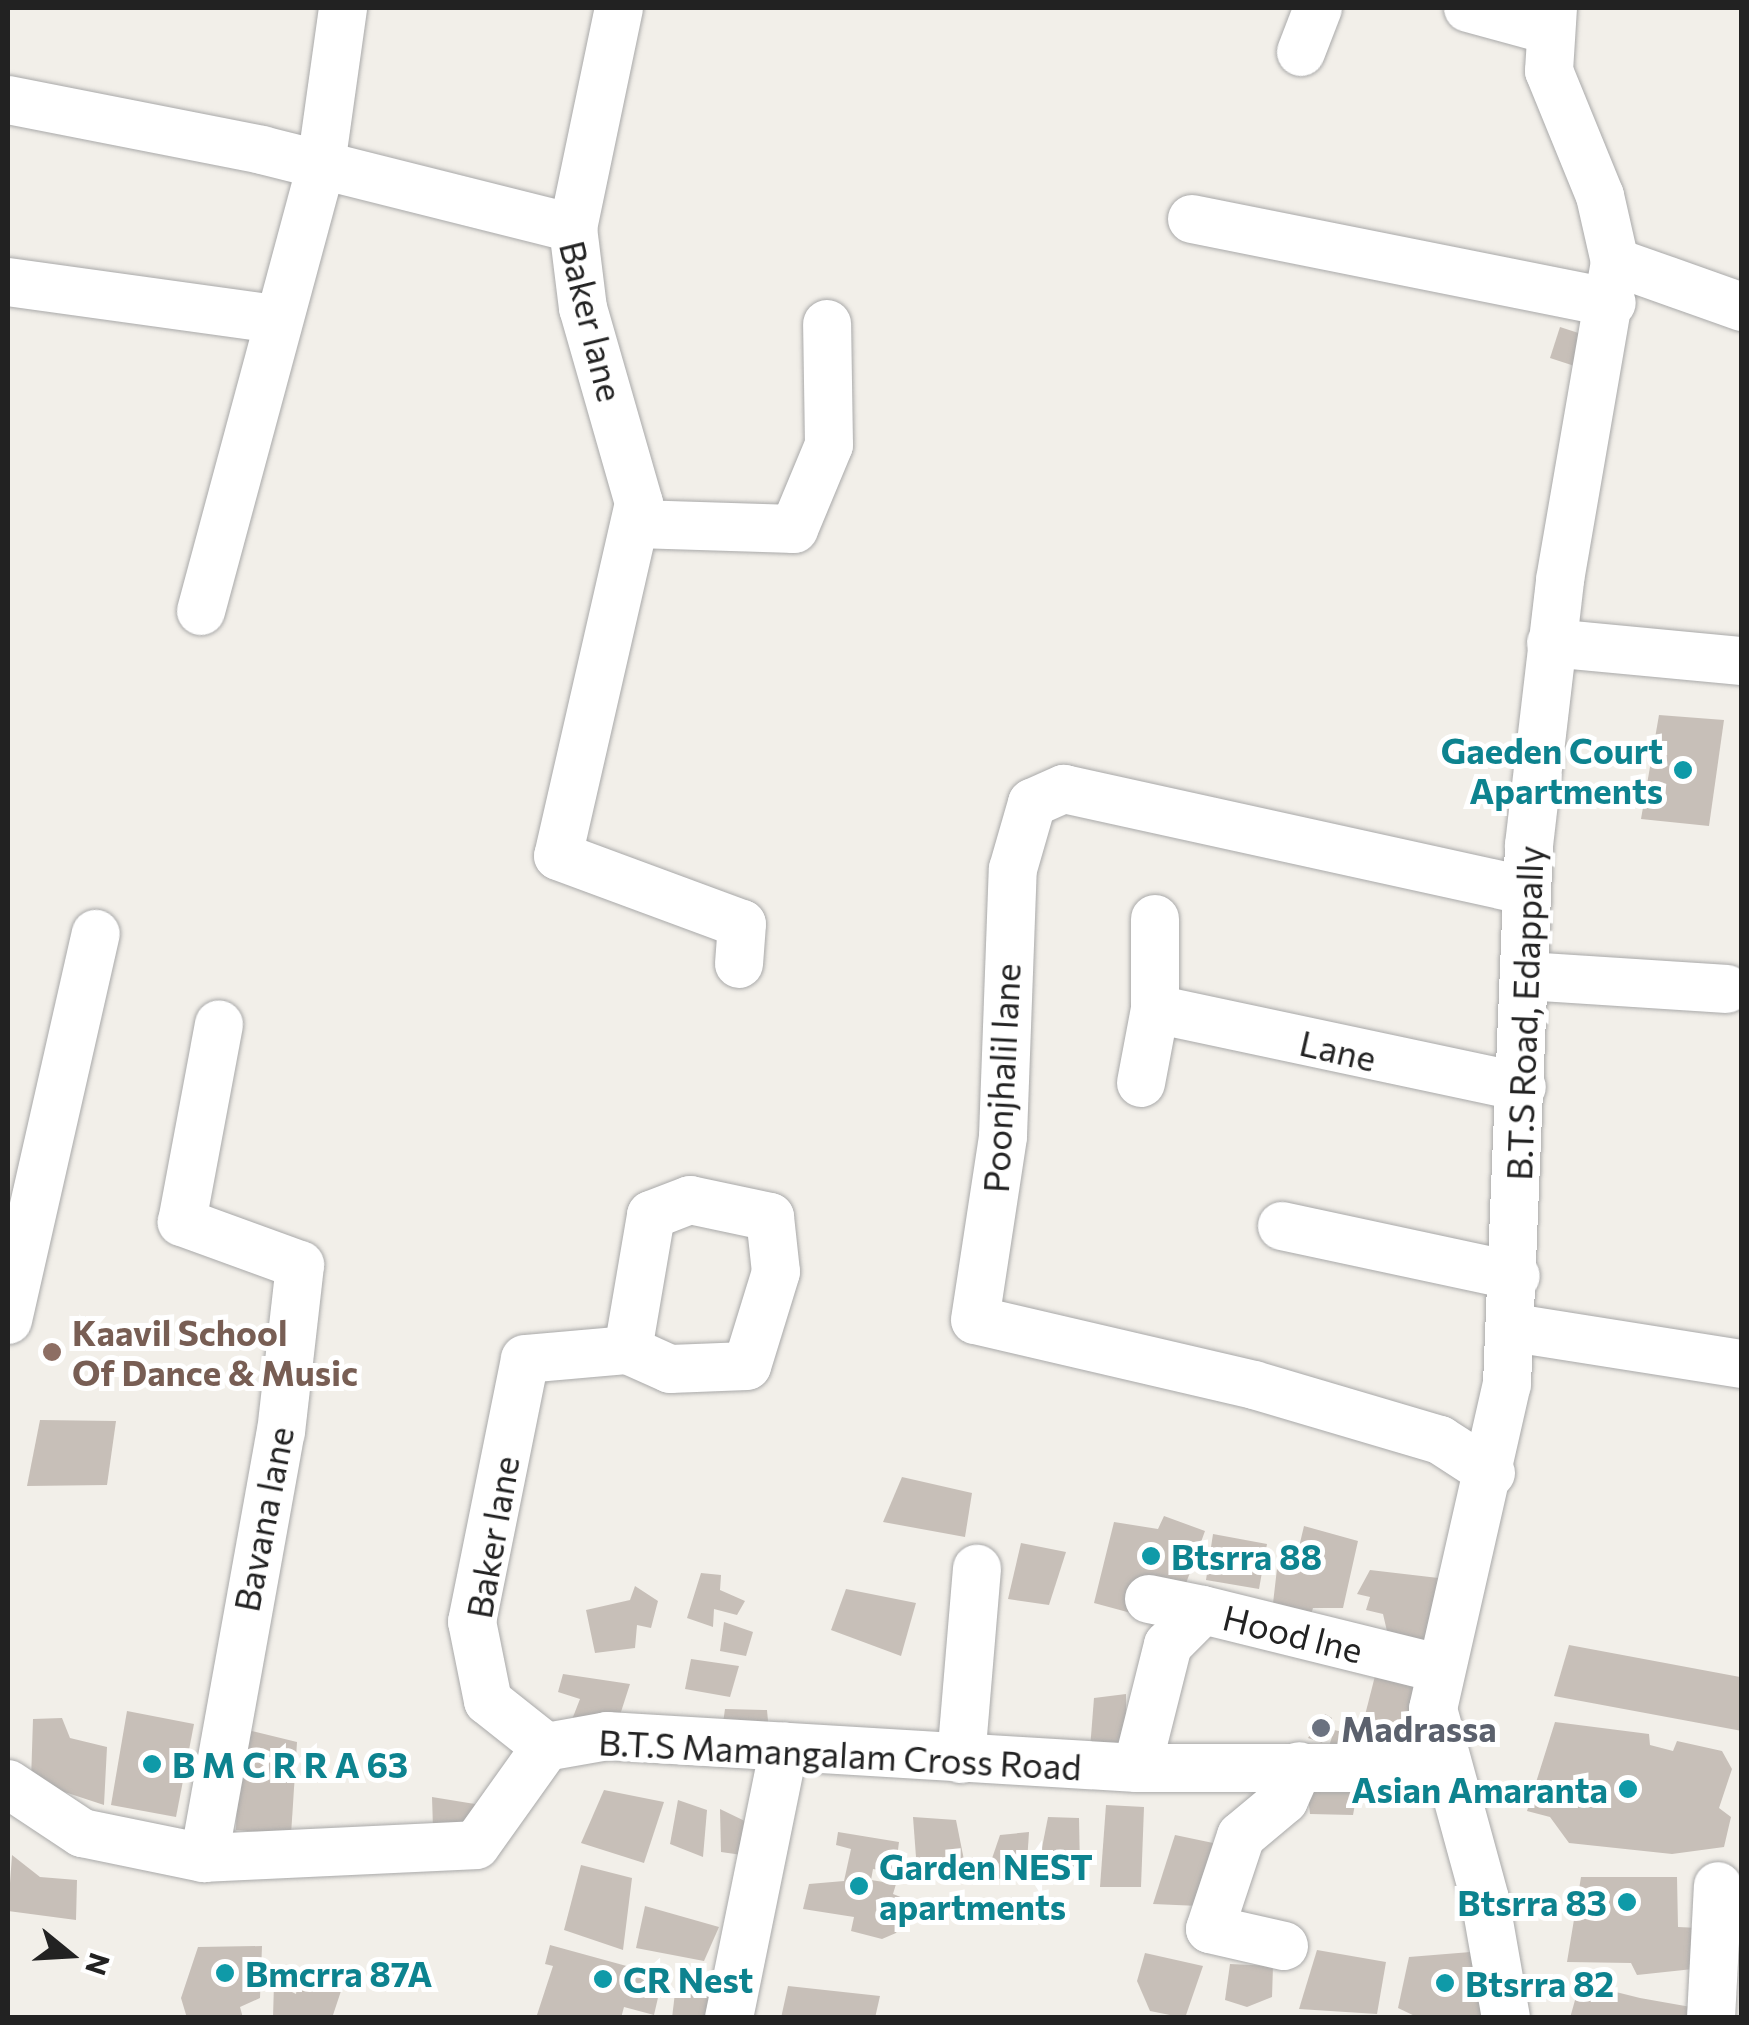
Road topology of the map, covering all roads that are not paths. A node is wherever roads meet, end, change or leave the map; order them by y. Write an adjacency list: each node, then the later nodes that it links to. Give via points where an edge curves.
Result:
1 (344, 8): 8 (street)
2 (619, 8): 10 (street)
3 (1318, 8): 6 (street)
4 (1468, 8): 5 (street)
5 (1551, 19): 12 (street, B.T.S Road, Edappally, via 1549,71 1600,196)
6 (1302, 52)
7 (8, 100): 8 (street, Baker lane)
8 (321, 164): 10 (street, Baker lane); 14 (street)
9 (1192, 220): 12 (street)
10 (574, 228): 16 (street, Baker lane, via 591,338 634,463)
11 (8, 282): 14 (street)
12 (1614, 283): 13 (street); 18 (street, B.T.S Road, Edappally)
13 (1742, 307)
14 (276, 319): 17 (street)
15 (827, 324): 16 (street, via 829,445 794,528)
16 (637, 524): 23 (street, Baker lane, via 558,856 742,924)
17 (202, 610)
18 (1551, 643): 19 (street); 20 (street, B.T.S Road, Edappally)
19 (1742, 662)
20 (1525, 890): 24 (street, B.T.S Road, Edappally); 36 (street, Poonjhalil lane, via 1064,790 1032,803 1013,870 1003,1136 975,1320 1254,1385 1440,1440)
21 (1155, 919): 26 (street)
22 (96, 934): 32 (street)
23 (738, 964)
24 (1527, 976): 25 (street); 29 (street, B.T.S Road, Edappally)
25 (1727, 989)
26 (1155, 1008): 28 (street); 29 (street, Lane)
27 (220, 1024): 48 (street, Bavana lane, via 182,1222 300,1265 281,1432)
28 (1141, 1084)
29 (1522, 1086): 31 (street, B.T.S Road, Edappally)
30 (1282, 1226): 31 (street)
31 (1516, 1276): 33 (street, B.T.S Road, Edappally)
32 (8, 1320)
33 (1514, 1328): 35 (street); 36 (street, B.T.S Road, Edappally)
34 (628, 1350): 41 (street, Baker lane, via 526,1358 472,1622 488,1701)
35 (1742, 1364)
36 (1491, 1473): 40 (street, B.T.S Road, Edappally)
37 (977, 1569): 43 (street)
38 (1149, 1599): 39 (street)
39 (1203, 1610): 40 (street, Hood lne); 45 (street, Hood lne, via 1168,1645)
40 (1438, 1668): 46 (street, B.T.S Road, Edappally)
41 (546, 1747): 42 (street, B.T.S Mamangalam Cross Road, via 607,1736); 48 (street, B.T.S Mamangalam Cross Road, via 476,1845)
42 (784, 1748): 43 (street, B.T.S Mamangalam Cross Road); 51 (street)
43 (961, 1759): 45 (street, B.T.S Mamangalam Cross Road)
44 (1299, 1766): 45 (street, B.T.S Mamangalam Cross Road); 46 (street, B.T.S Mamangalam Cross Road); 50 (street, via 1284,1800 1242,1836 1210,1928)
45 (1138, 1768)
46 (1442, 1768): 52 (street, B.T.S Road, Edappally, via 1486,1899)
47 (8, 1784): 48 (street, B.T.S Mamangalam Cross Road, via 82,1833)
48 (204, 1858)
49 (1718, 1886): 53 (street)
50 (1284, 1946)
51 (729, 2018)
52 (1506, 2018)
53 (1710, 2018)

